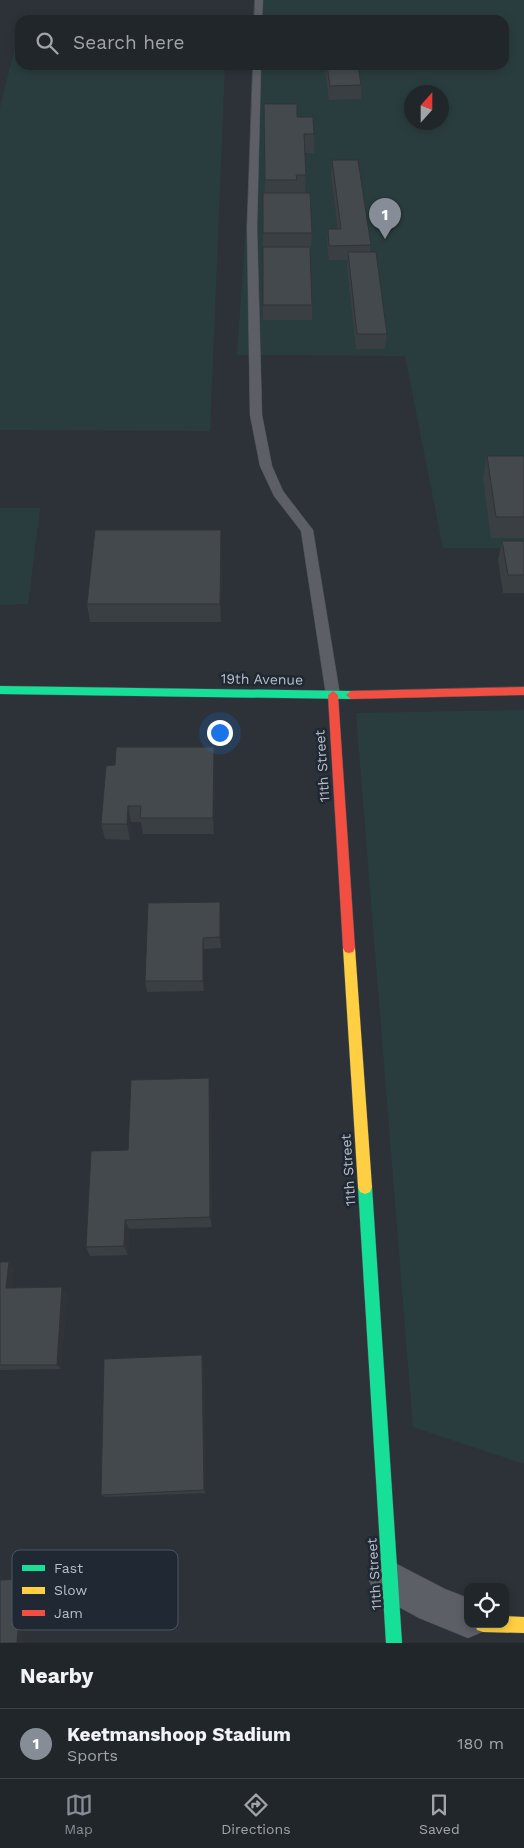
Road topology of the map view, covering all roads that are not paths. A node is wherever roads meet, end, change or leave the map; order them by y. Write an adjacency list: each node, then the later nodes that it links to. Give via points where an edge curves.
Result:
1 (259, 0): 2 (lane)
2 (258, 15)
3 (257, 70): 6 (lane, via 252,227 256,415 266,466 278,493 307,530)
4 (0, 690): 6 (street, 19th Avenue)
5 (524, 692): 6 (street, 19th Avenue)
6 (332, 695): 7 (street, 11th Street)
7 (389, 1580): 8 (street); 11 (street, 11th Street)
8 (464, 1616)
9 (509, 1625): 10 (street)
10 (524, 1625)
11 (394, 1643)

